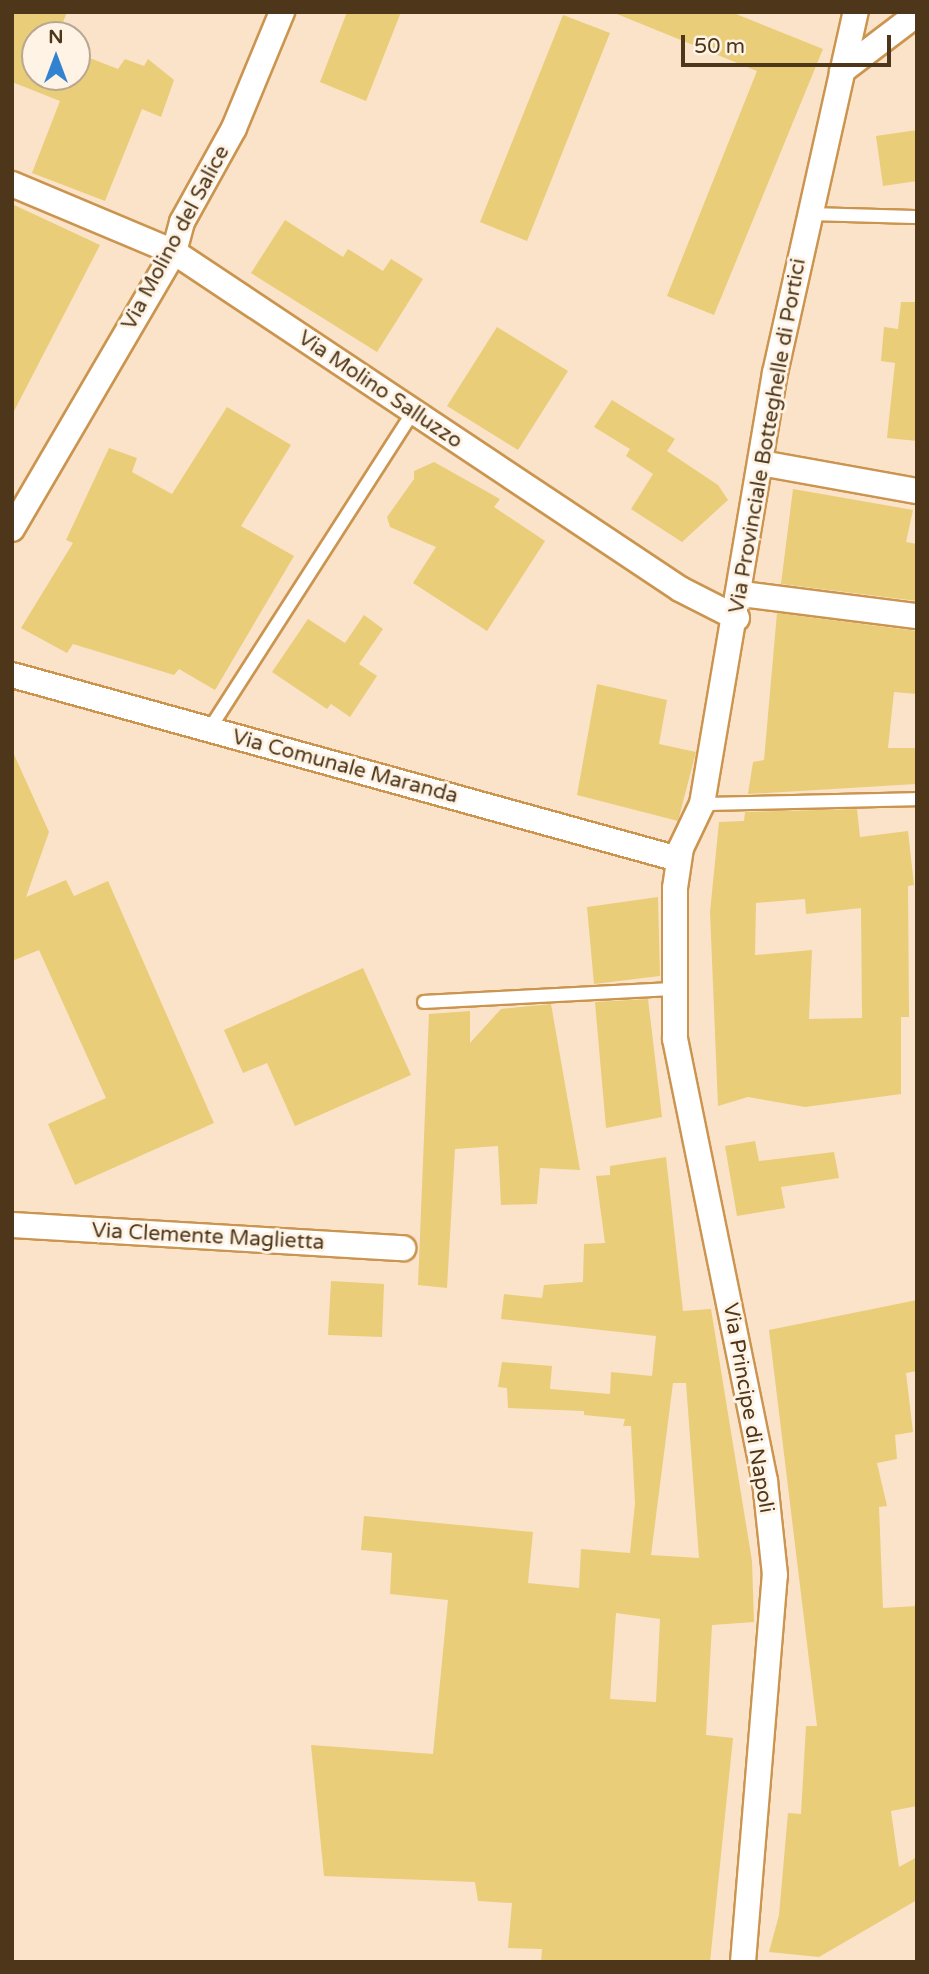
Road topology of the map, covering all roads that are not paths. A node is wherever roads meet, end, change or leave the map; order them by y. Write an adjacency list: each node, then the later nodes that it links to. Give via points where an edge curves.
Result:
1 (282, 12): 8 (street, Via Molino del Salice, via 234,128 182,222)
2 (856, 12): 4 (street, Via Provinciale Botteghelle di Portici)
3 (917, 14): 4 (street)
4 (842, 71): 6 (street, Via Provinciale Botteghelle di Portici)
5 (12, 184): 8 (street, Via Molino Salluzzo)
6 (807, 214): 7 (lane); 10 (street, Via Provinciale Botteghelle di Portici)
7 (917, 218)
8 (174, 252): 9 (street, Via Molino Salluzzo); 12 (street, Via Molino del Salice)
9 (413, 412): 13 (street, Via Molino Salluzzo, via 680,589); 16 (lane)
10 (761, 463): 11 (street); 13 (street, Via Provinciale Botteghelle di Portici)
11 (917, 491)
12 (12, 529)
13 (739, 606): 14 (street, Via Molino Salluzzo); 18 (street, Via Provinciale Botteghelle di Portici)
14 (917, 616)
15 (12, 675): 16 (street, Via Comunale Maranda)
16 (209, 730): 19 (street, Via Comunale Maranda)
17 (917, 799): 18 (lane)
18 (702, 804): 19 (street, Via Provinciale Botteghelle di Portici)
19 (678, 859): 20 (street, Via Principe di Napoli)
20 (671, 989): 21 (lane); 24 (street, Via Principe di Napoli, via 675,1038 765,1481 775,1575)
21 (424, 1002)
22 (12, 1225): 23 (street, Via Clemente Maglietta)
23 (403, 1248)
24 (743, 1962)

